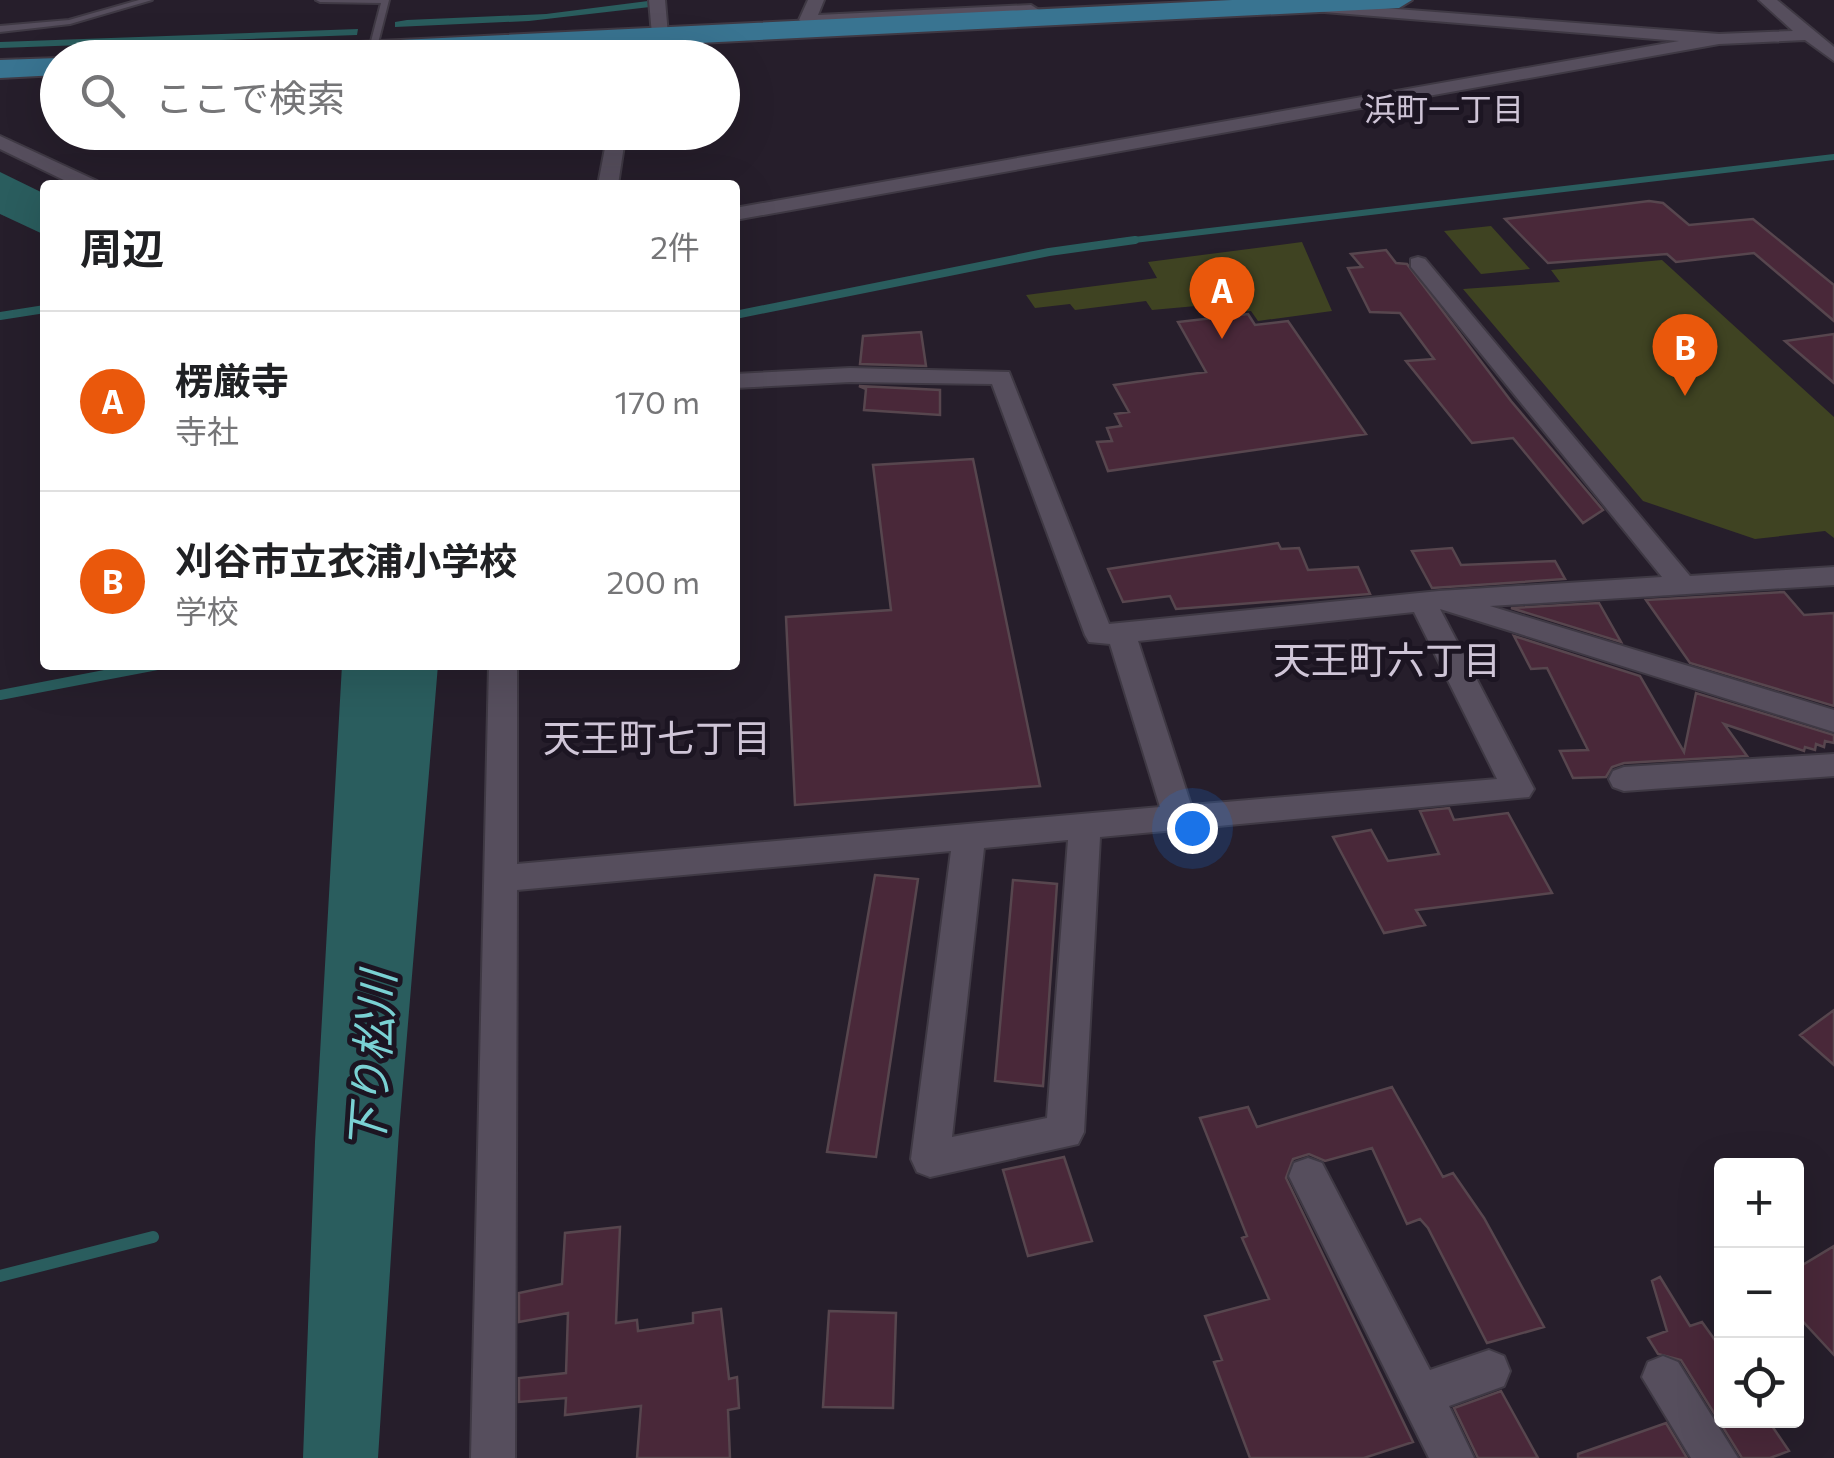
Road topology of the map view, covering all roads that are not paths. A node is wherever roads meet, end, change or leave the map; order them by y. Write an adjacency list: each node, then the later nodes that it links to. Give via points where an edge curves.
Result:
1 (148, 0): 9 (lane, via 70,22)
2 (320, 0): 12 (lane, via 386,0)
3 (656, 0): 13 (street)
4 (816, 0): 5 (street, via 806,20)
5 (1257, 0)
6 (1399, 0): 8 (main road)
7 (1767, 0): 10 (street)
8 (1288, 6): 11 (street); 14 (main road)
9 (0, 30)
10 (1807, 35): 11 (street); 15 (street)
11 (1719, 39): 22 (street)
12 (374, 40)
13 (654, 40)
14 (740, 41)
15 (1834, 56)
16 (40, 67): 17 (main road)
17 (0, 69)
18 (0, 142): 20 (street)
19 (614, 150): 21 (street)
20 (80, 180)
21 (609, 180)
22 (740, 213)
23 (1418, 263): 26 (street)
24 (740, 382): 28 (street, via 1002,377 1100,635)
25 (1834, 576): 26 (street)
26 (1684, 586): 27 (street)
27 (1432, 602): 28 (street); 30 (street); 33 (street, via 1518,788)
28 (1121, 634): 33 (street)
29 (504, 670): 36 (street)
30 (1834, 720)
31 (1834, 765): 32 (street)
32 (1624, 778)
33 (1180, 818): 34 (street)
34 (1085, 828): 35 (street); 35 (street, via 1066,1132 930,1159)
35 (969, 837): 36 (street)
36 (504, 878): 41 (street)
37 (1308, 1176): 40 (street)
38 (1489, 1371): 40 (street)
39 (1664, 1376): 43 (street)
40 (1420, 1395): 42 (street)
41 (492, 1458)
42 (1452, 1458)
43 (1716, 1458)

